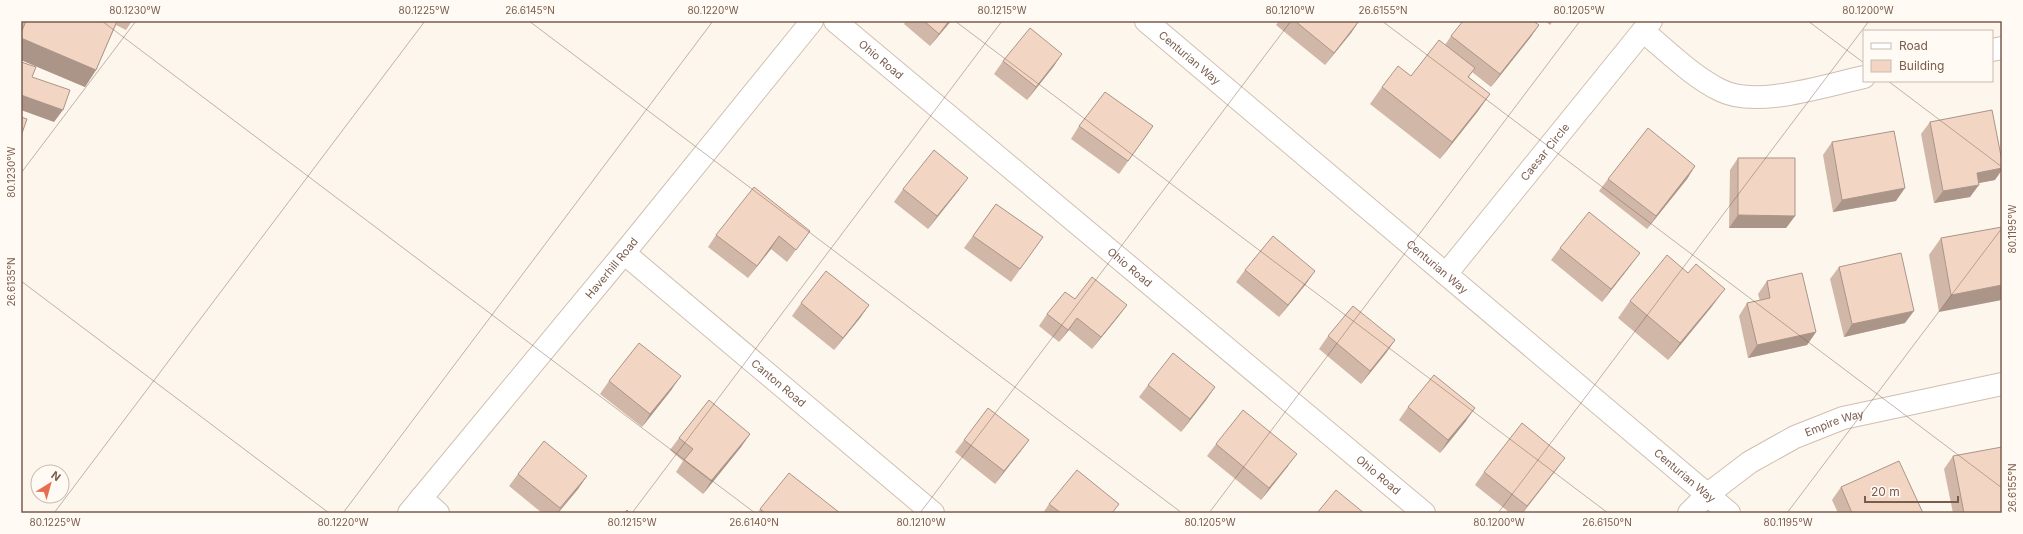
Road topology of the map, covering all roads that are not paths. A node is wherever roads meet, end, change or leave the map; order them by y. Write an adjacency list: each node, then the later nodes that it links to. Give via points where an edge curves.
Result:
1 (812, 21): 6 (street, Haverhill Road)
2 (835, 21): 13 (street, Ohio Road)
3 (1146, 21): 7 (street, Centurian Way)
4 (1647, 26): 5 (street, Caesar Circle, via 1703,80 1721,91 1742,97 1764,98); 7 (street, Caesar Circle)
5 (1863, 77)
6 (624, 253): 10 (street, Haverhill Road); 12 (street, Canton Road)
7 (1446, 274): 9 (street, Centurian Way)
8 (2002, 384): 9 (street, Empire Way, via 1843,418 1795,437 1750,462)
9 (1708, 494): 14 (street, Empire Way); 15 (street, Centurian Way)
10 (415, 506): 11 (street)
11 (438, 513)
12 (933, 513)
13 (1424, 513)
14 (1689, 513)
15 (1729, 513)

